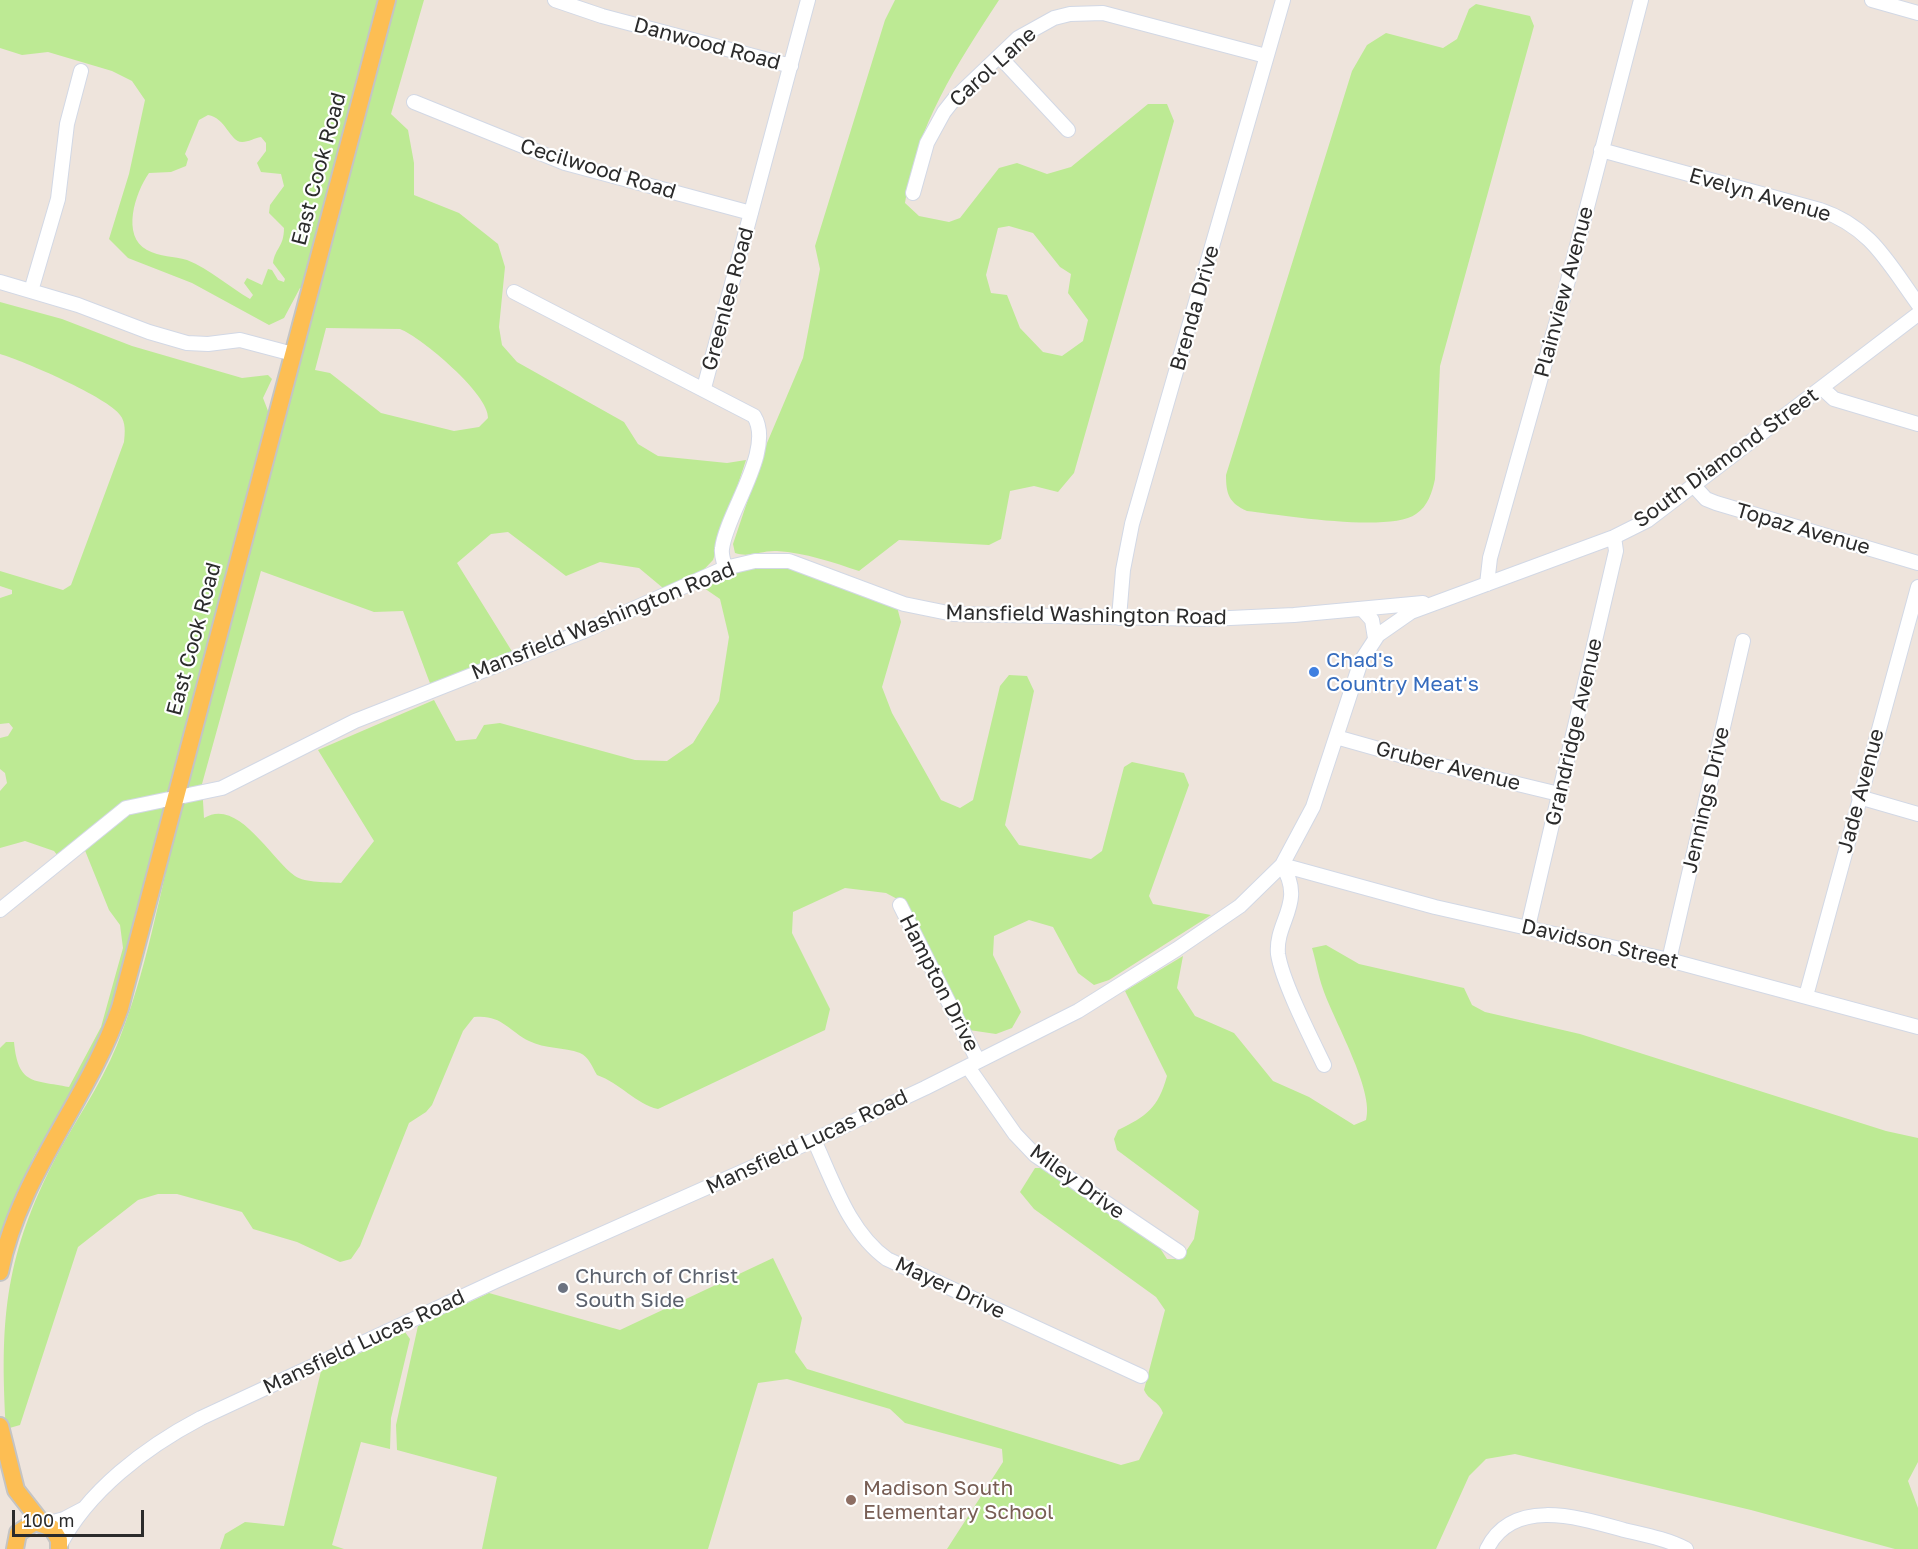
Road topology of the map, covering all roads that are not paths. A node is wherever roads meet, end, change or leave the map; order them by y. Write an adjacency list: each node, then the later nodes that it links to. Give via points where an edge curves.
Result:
1 (387, 0): 22 (main road, East Cook Road)
2 (555, 0): 10 (street, Danwood Road)
3 (808, 0): 10 (street, Greenlee Road)
4 (1283, 0): 9 (street, Brenda Drive)
5 (1641, 0): 14 (street, Plainview Avenue)
6 (1872, 0): 7 (street)
7 (1918, 13)
8 (999, 56): 9 (street, Carol Lane, via 1028,30 1086,12 1118,16); 13 (street); 15 (street, Carol Lane, via 955,98 934,128)
9 (1266, 56): 34 (street, Brenda Drive, via 1132,524)
10 (791, 66): 16 (street, Greenlee Road)
11 (81, 71): 18 (street, via 67,124 57,199)
12 (414, 102): 16 (street, Cecilwood Road, via 564,163)
13 (1068, 130)
14 (1600, 150): 20 (street, Evelyn Avenue, via 1848,221 1866,236); 30 (street, Plainview Avenue, via 1562,303 1490,558)
15 (913, 193)
16 (751, 213): 23 (street, Greenlee Road)
17 (0, 282): 18 (street)
18 (32, 291): 22 (street, via 187,343 240,340)
19 (514, 292): 23 (street)
20 (1918, 304)
21 (1918, 314): 24 (street, South Diamond Street)
22 (293, 354): 39 (main road, East Cook Road)
23 (704, 388): 29 (street, Greenlee Road, via 747,410 759,429 754,459 722,549)
24 (1822, 388): 25 (street, via 1834,399); 26 (street, South Diamond Street)
25 (1918, 424)
26 (1694, 486): 27 (street, South Diamond Street, via 1659,513); 28 (street, Topaz Avenue, via 1716,503)
27 (1614, 537): 30 (street, South Diamond Street); 38 (street, Grandridge Avenue, via 1616,551)
28 (1918, 563)
29 (725, 568): 34 (street, Mansfield Washington Road, via 755,561 789,561 904,604 938,612); 39 (street, Mansfield Washington Road, via 584,631 355,722 222,788)
30 (1488, 584): 32 (street, South Diamond Street)
31 (1918, 587): 40 (street, Jade Avenue)
32 (1438, 601): 33 (street, Mansfield Washington Road); 35 (street, South Diamond Street, via 1411,612)
33 (1363, 610): 34 (street, Mansfield Washington Road, via 1248,618); 35 (street)
34 (1119, 618)
35 (1381, 633): 37 (street, Mansfield Lucas Road, via 1361,661)
36 (1743, 641): 46 (street, Jennings Drive)
37 (1336, 737): 38 (street, Gruber Avenue); 42 (street, Mansfield Lucas Road, via 1313,807)
38 (1559, 794): 45 (street, Grandridge Avenue)
39 (176, 797): 44 (street, Mansfield Washington Road, via 136,804 115,815); 53 (main road, East Cook Road, via 113,1028 31,1182 13,1225)
40 (1859, 797): 41 (street); 47 (street, Jade Avenue)
41 (1918, 814)
42 (1282, 865): 45 (street, Davidson Street, via 1435,907); 49 (street, Mansfield Lucas Road, via 1240,906 1168,955 1078,1011); 50 (street, via 1289,876 1291,900 1279,955)
43 (900, 905): 49 (street, Hampton Drive)
44 (0, 910)
45 (1528, 927): 46 (street, Davidson Street)
46 (1669, 960): 47 (street, Davidson Street)
47 (1806, 996): 48 (street, Davidson Street)
48 (1918, 1027)
49 (973, 1064): 51 (street, Mansfield Lucas Road); 52 (street, Miley Drive, via 1015,1134 1035,1155)
50 (1324, 1065)
51 (814, 1140): 54 (street, Mayer Drive, via 856,1226 877,1252); 57 (street, Mansfield Lucas Road, via 224,1407 142,1456)
52 (1179, 1252)
53 (0, 1272)
54 (1141, 1376)
55 (0, 1426): 58 (main road, via 16,1490)
56 (0, 1469): 59 (main road, via 17,1511)
57 (84, 1508): 58 (street, Mansfield Lucas Road, via 64,1519); 60 (street, Mansfield Lucas Road)
58 (44, 1523): 59 (main road, via 28,1524); 60 (main road, via 56,1533)
59 (14, 1542)
60 (59, 1548)
61 (1487, 1549): 62 (street, via 1496,1535 1512,1524 1550,1514 1581,1518)
62 (1686, 1549)

